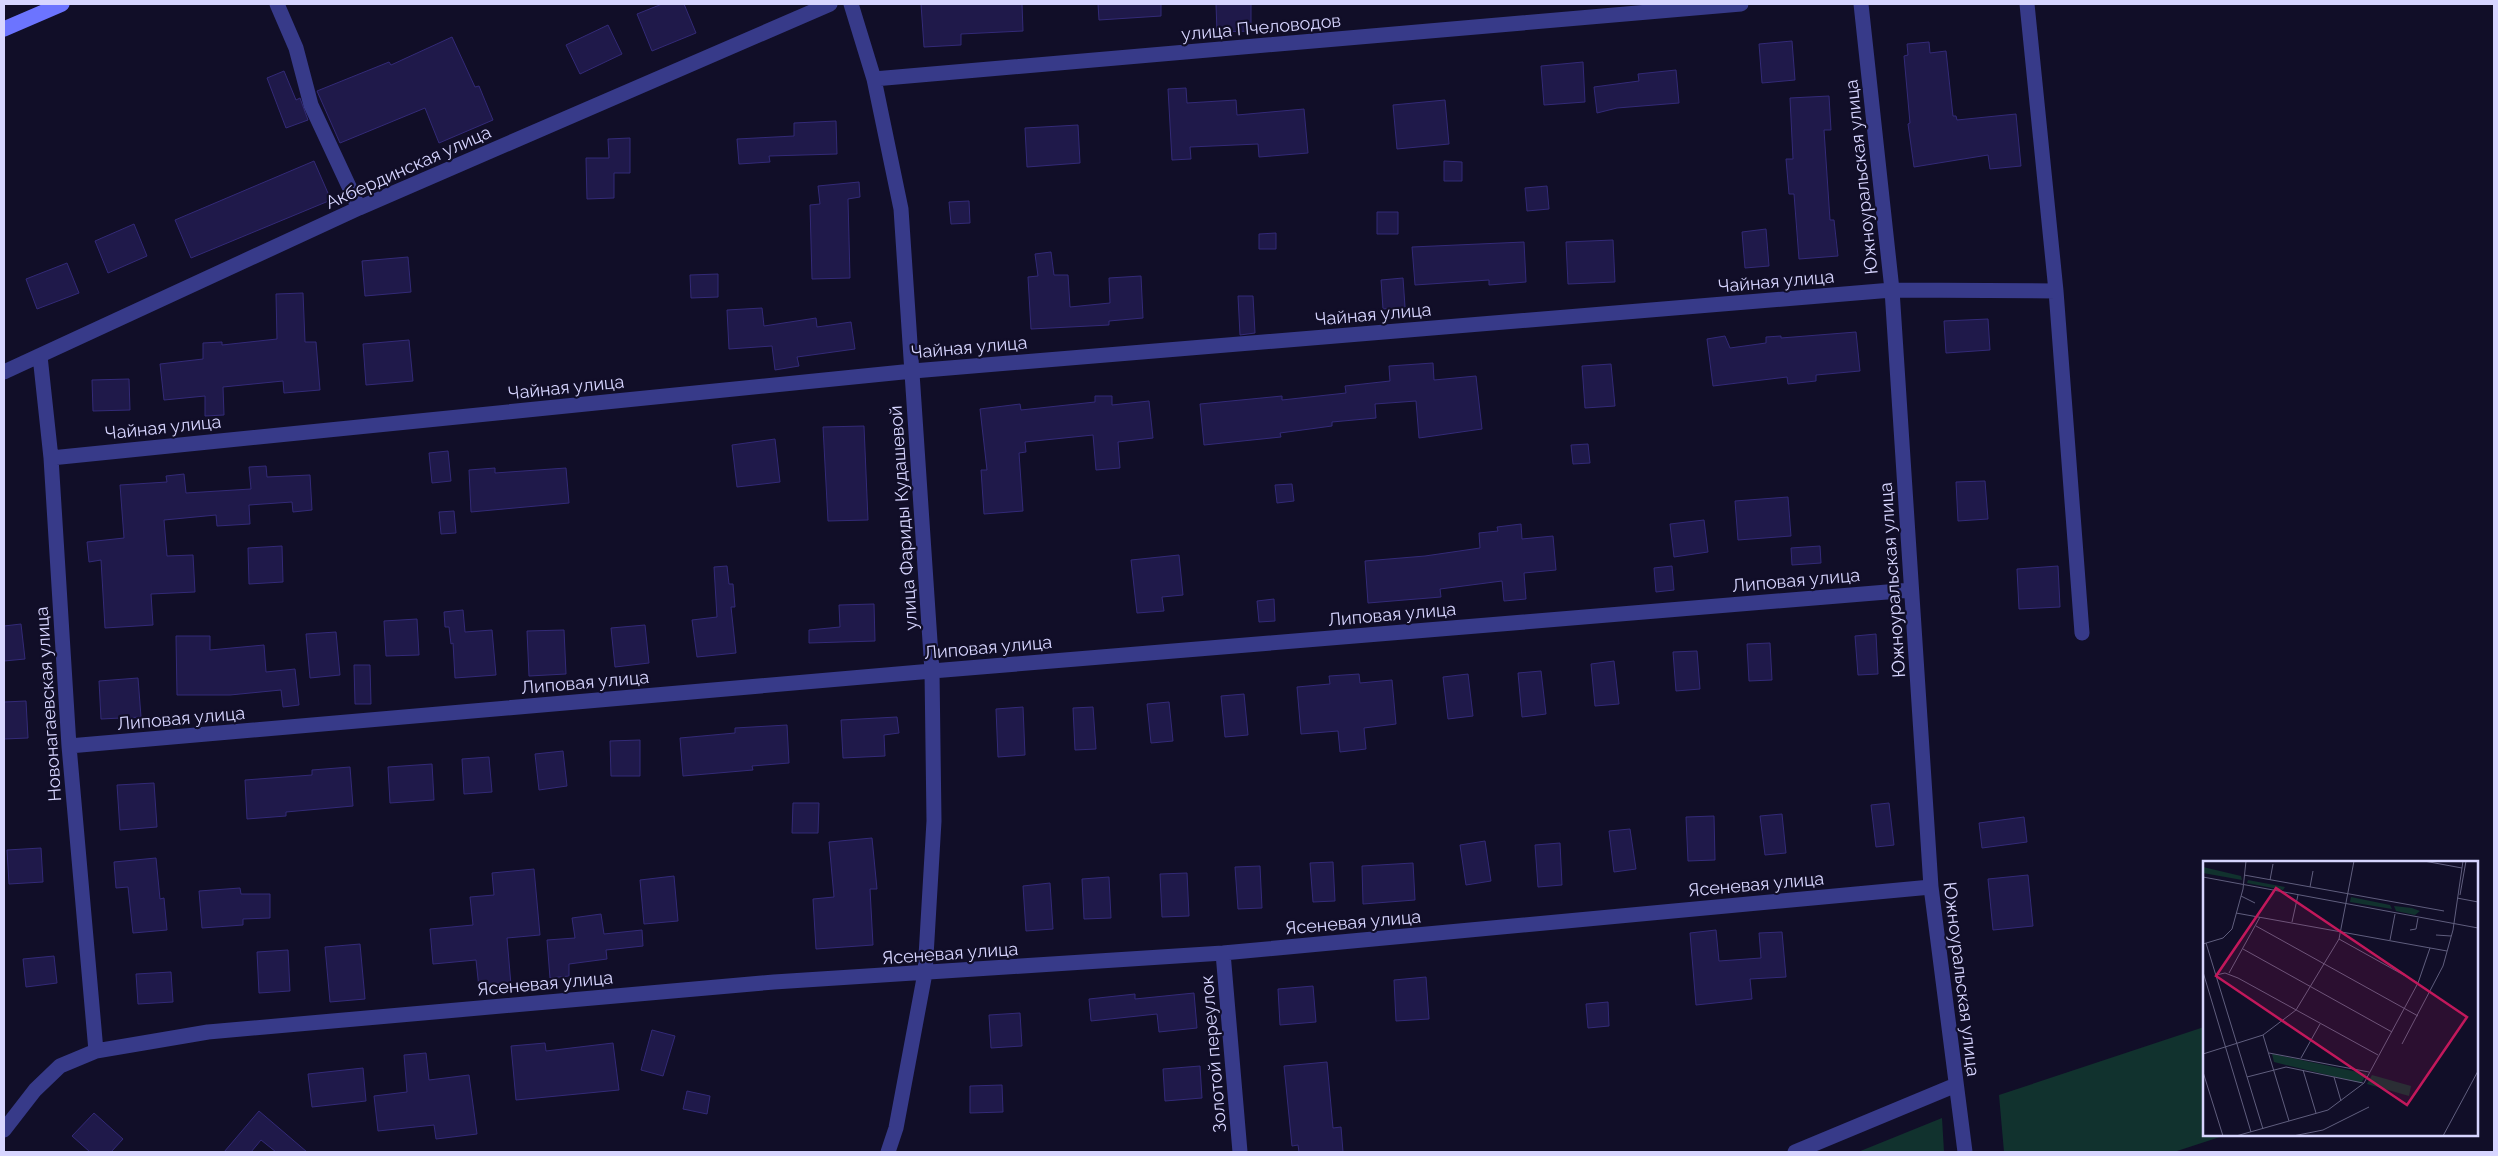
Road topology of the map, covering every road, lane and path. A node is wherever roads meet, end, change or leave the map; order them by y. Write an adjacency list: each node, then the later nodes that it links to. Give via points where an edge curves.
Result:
1 (62, 4): 8 (street)
2 (277, 4): 10 (street, via 296,48 311,104)
3 (830, 4): 10 (street, Акбердинская улица)
4 (852, 4): 9 (street, улица Фариды Кудашевой)
5 (1741, 4): 9 (street, улица Пчеловодов)
6 (1861, 4): 11 (street, Южноуральская улица)
7 (2027, 4): 12 (street)
8 (4, 29)
9 (874, 79): 14 (street, улица Фариды Кудашевой, via 901,210)
10 (359, 208): 13 (street, Акбердинская улица)
11 (1892, 290): 12 (street, Чайная улица); 14 (street, Чайная улица); 17 (street, Южноуральская улица)
12 (2056, 291): 18 (street)
13 (40, 356): 15 (street, Акбердинская улица); 16 (street, Новонагаевская улица)
14 (913, 370): 16 (street, Чайная улица); 19 (street, улица Фариды Кудашевой)
15 (4, 372)
16 (51, 458): 20 (street, Новонагаевская улица)
17 (1911, 590): 19 (street, Липовая улица); 21 (street, Южноуральская улица)
18 (2082, 633)
19 (932, 671): 20 (street, Липовая улица); 23 (street, улица Фариды Кудашевой, via 934,821)
20 (69, 746): 24 (street, Новонагаевская улица)
21 (1931, 887): 22 (street, Ясеневая улица); 25 (street, Южноуральская улица)
22 (1223, 953): 23 (street, Ясеневая улица); 28 (street, Золотой переулок)
23 (925, 973): 24 (street, Ясеневая улица, via 774,982 208,1032); 27 (street, улица Фариды Кудашевой, via 896,1128)
24 (96, 1051): 26 (street, Ясеневая улица, via 60,1066 35,1090)
25 (1956, 1085): 29 (street); 30 (street, Южноуральская улица)
26 (4, 1130)
27 (888, 1152)
28 (1240, 1152)
29 (1795, 1152)
30 (1965, 1152)

